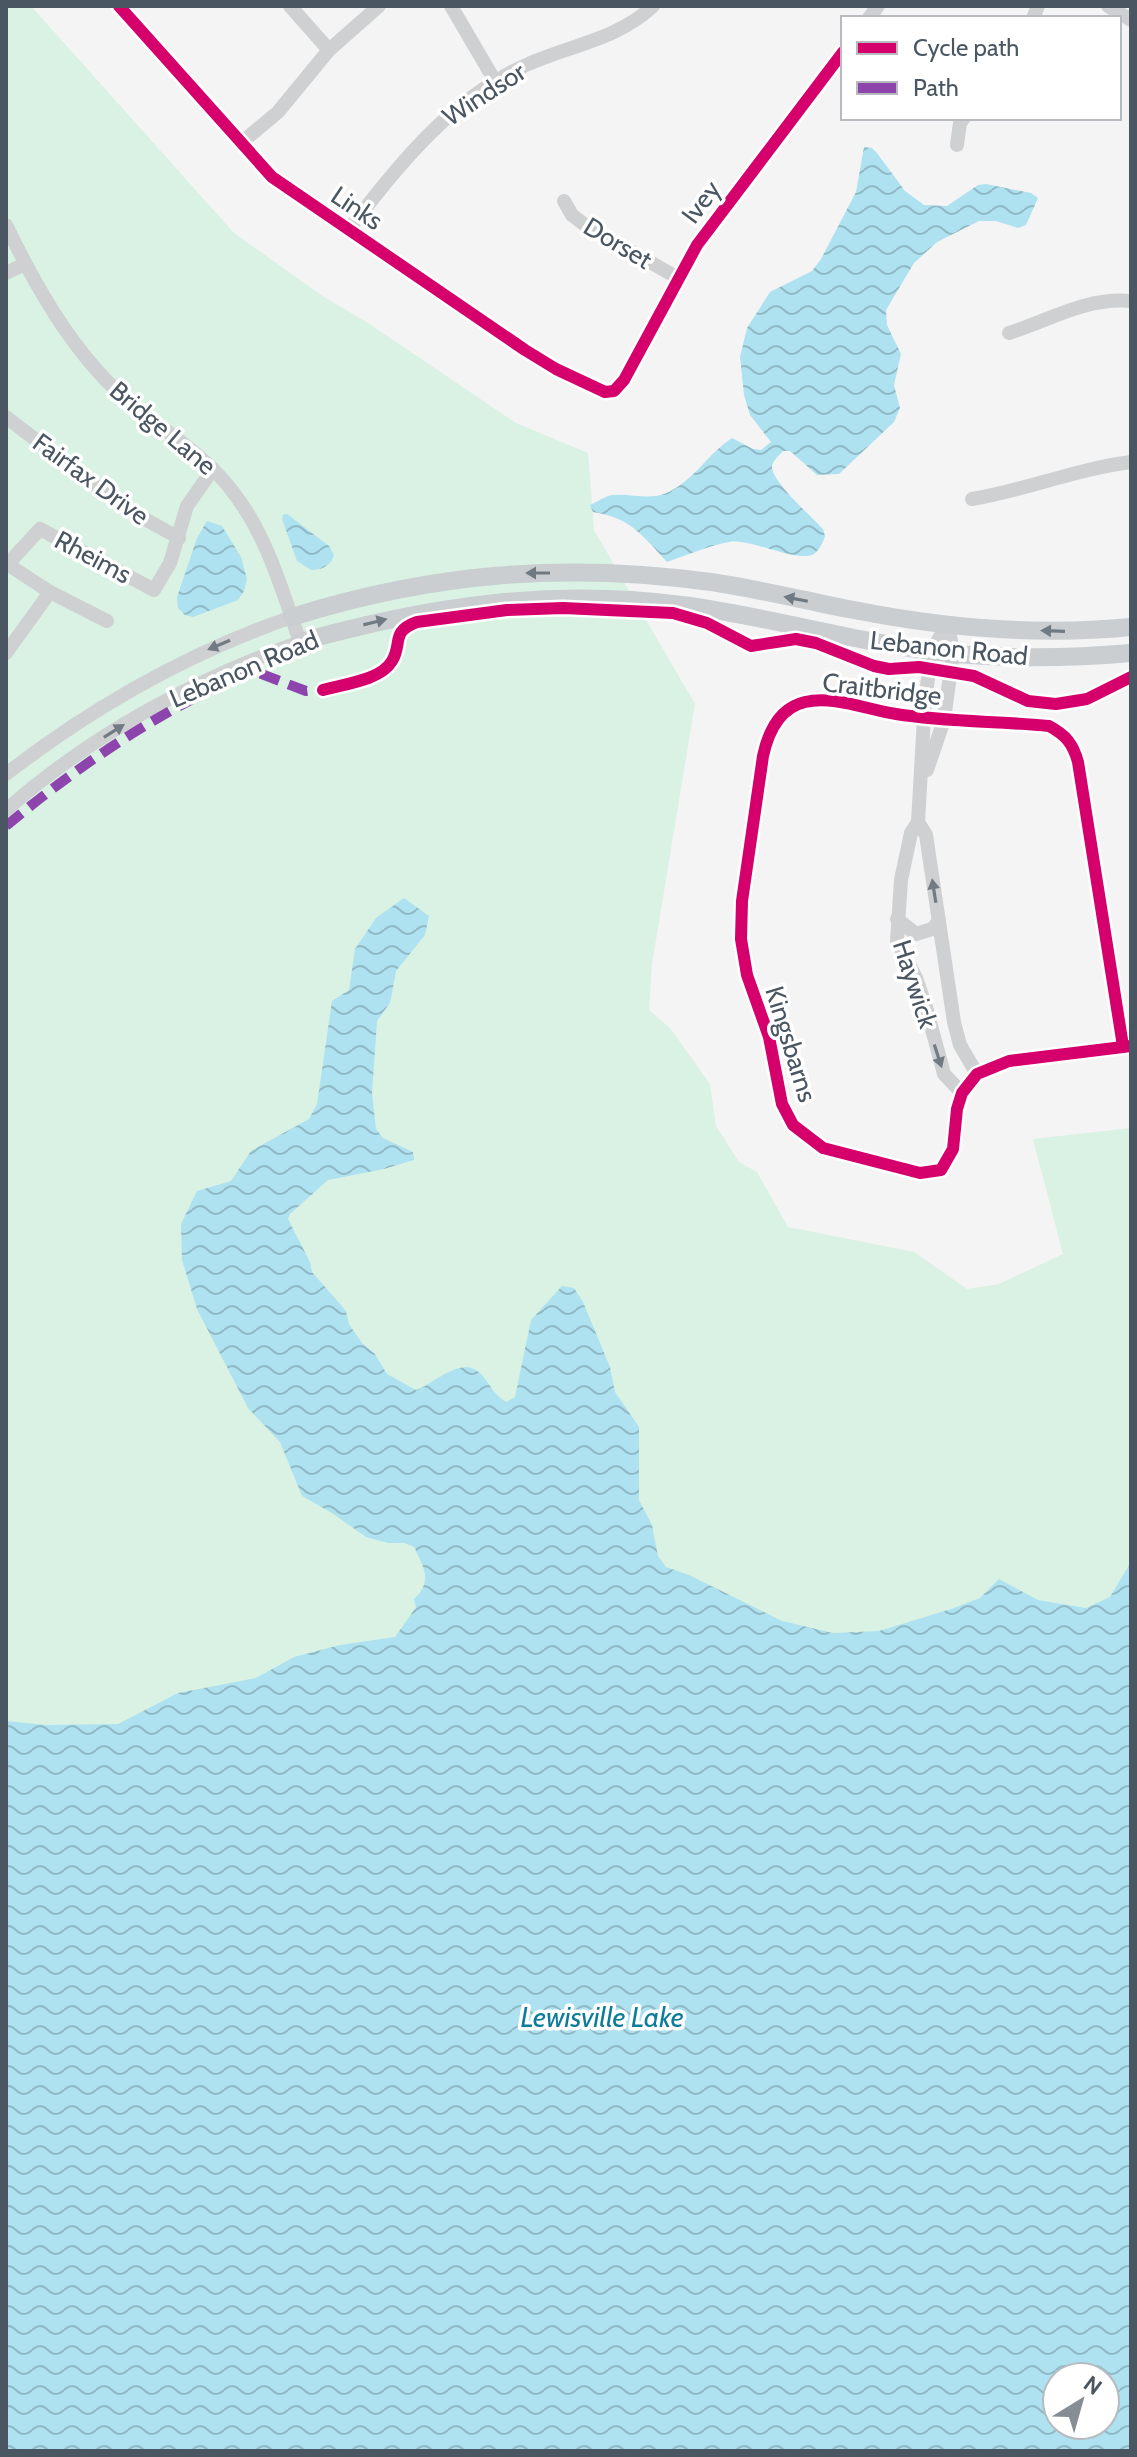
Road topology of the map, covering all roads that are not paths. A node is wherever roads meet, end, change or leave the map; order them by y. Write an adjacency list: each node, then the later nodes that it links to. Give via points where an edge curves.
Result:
1 (119, 6): 12 (street, Links)
2 (290, 6): 8 (street)
3 (379, 6): 8 (street)
4 (451, 6): 10 (street)
5 (653, 6): 10 (street, Windsor, via 613,34)
6 (1108, 6): 7 (street)
7 (1131, 20)
8 (329, 50): 12 (street, via 278,112)
9 (841, 55): 19 (street, Ivey, via 706,232)
10 (495, 81): 16 (street, Windsor, via 423,137)
11 (962, 120): 13 (street)
12 (241, 143): 16 (street, Links, via 272,177)
13 (957, 145)
14 (564, 201): 19 (street, Dorset, via 585,225)
15 (6, 225): 17 (street, Bridge Lane)
16 (349, 229): 22 (street, Links, via 542,361 597,389)
17 (25, 264): 18 (street); 25 (street, Bridge Lane, via 62,326 100,374)
18 (6, 273)
19 (678, 278): 22 (street, Ivey)
20 (1131, 301): 21 (street, via 1082,305)
21 (1009, 333)
22 (614, 391)
23 (6, 417): 27 (street, Fairfax Drive, via 125,508)
24 (1131, 462): 26 (street)
25 (213, 469): 27 (street, Rheims, via 187,506); 30 (street, Bridge Lane, via 264,542)
26 (972, 499)
27 (179, 538): 28 (street, Rheims, via 154,590 40,529)
28 (7, 565): 29 (street)
29 (50, 592): 31 (street); 36 (street)
30 (292, 617): 32 (main road, Lebanon Road, one-way to 30, via 713,582 625,573 510,573 404,587); 34 (street, Bridge Lane); 44 (street, Lebanon Road, one-way to 44, via 180,663)
31 (107, 621)
32 (948, 624): 33 (main road, Lebanon Road, one-way to 32, via 1083,632); 35 (street, Haywick); 37 (street, Haywick)
33 (1131, 627)
34 (300, 642): 35 (main road, Lebanon Road, one-way to 35, via 448,607 579,599 682,605); 45 (street, Lebanon Road, one-way to 34, via 175,696)
35 (932, 650): 37 (main road, Lebanon Road); 39 (street, Haywick)
36 (6, 653)
37 (953, 653): 38 (main road, Lebanon Road, via 1056,658); 40 (street, Haywick)
38 (1131, 653)
39 (926, 691): 40 (street); 42 (street, Haywick)
40 (948, 693): 43 (street, Haywick)
41 (789, 708): 42 (street, Craitbridge, via 827,701); 56 (street, Kingsbarns, via 767,737 741,939 782,1104 793,1125 823,1148 920,1173 941,1170 953,1149)
42 (923, 716): 43 (street, Craitbridge); 47 (street, Haywick)
43 (944, 720): 47 (street, Haywick); 54 (street, Craitbridge, via 1049,726 1073,746)
44 (73, 725): 45 (street); 46 (street, Lebanon Road)
45 (87, 748): 48 (street, Lebanon Road)
46 (6, 774)
47 (921, 789): 49 (street, Haywick)
48 (6, 810)
49 (918, 822): 50 (street, Haywick, via 911,833); 51 (street, Haywick, one-way to 49, via 926,835)
50 (897, 919): 51 (street, via 916,934); 53 (street, Haywick, via 897,941)
51 (939, 921): 52 (street, Haywick)
52 (953, 1015): 53 (street); 55 (street, Haywick, via 960,1045)
53 (930, 1021): 56 (street, Haywick, one-way to 56, via 944,1074)
54 (1127, 1046): 55 (street, via 1009,1061)
55 (977, 1074): 56 (street, Kingsbarns)
56 (962, 1093)

